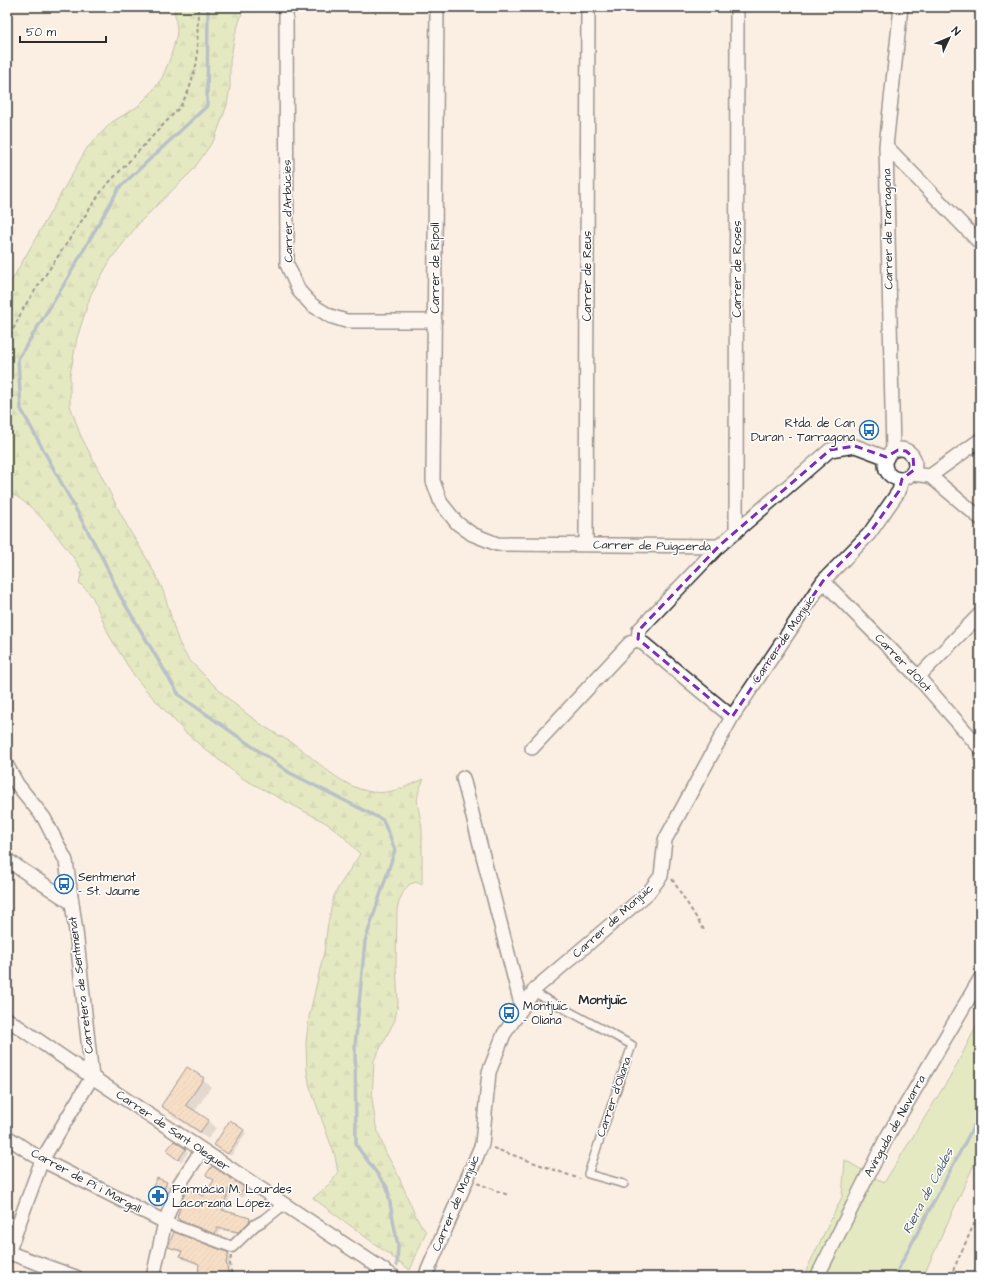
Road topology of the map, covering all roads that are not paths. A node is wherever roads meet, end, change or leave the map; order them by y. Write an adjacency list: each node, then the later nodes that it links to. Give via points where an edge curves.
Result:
1 (286, 7): 8 (street, Carrer d'Arbúcies, via 287,264 299,291 312,305 330,316 346,321)
2 (437, 7): 8 (street, Carrer de Ripoll)
3 (588, 7): 16 (street, Carrer de Reus)
4 (737, 7): 15 (street, Carrer de Roses)
5 (902, 7): 6 (street, Carrer de Tarragona)
6 (886, 146): 7 (street); 10 (street, Carrer de Tarragona)
7 (980, 243)
8 (434, 321): 14 (street, Carrer de Ripoll, via 433,481 441,503)
9 (980, 440): 11 (street)
10 (890, 455): 12 (street, via 886,468 888,474 892,477); 12 (street, via 901,450 910,453 915,462 914,470); 15 (street, Carrer de Puigcerdà, via 855,446 830,450)
11 (930, 476): 12 (street); 13 (street)
12 (907, 477): 18 (street, Carrer de Monjuïc, via 869,534)
13 (980, 518)
14 (457, 523): 16 (street, Carrer de Puigcerdà, via 472,534 497,544)
15 (736, 532): 17 (street, Carrer de Puigcerdà)
16 (586, 545): 17 (street, Carrer de Puigcerdà)
17 (719, 546): 20 (street, via 639,630)
18 (823, 581): 21 (street, Carrer d'Olot); 22 (street, Carrer de Monjuïc)
19 (980, 614): 21 (street)
20 (638, 639): 22 (street); 23 (street, via 630,643)
21 (918, 677): 24 (street, Carrer d'Olot)
22 (732, 717): 30 (street, Carrer de Monjuïc, via 665,840 661,876 648,893)
23 (532, 748)
24 (980, 748)
25 (7, 766): 28 (street, Carretera de Sentmenat, via 17,784 44,818 66,861)
26 (463, 778): 31 (street)
27 (7, 860): 28 (street)
28 (72, 903): 33 (street, Carretera de Sentmenat)
29 (980, 979): 45 (street, Avinguda de Navarra, via 887,1137)
30 (533, 992): 31 (street, Carrer de Monjuïc); 37 (lane, Carrer d'Oliana, via 632,1045 588,1174)
31 (522, 1008): 44 (street, Carrer de Monjuïc, via 504,1034 489,1072 482,1144)
32 (7, 1020): 33 (street, Carrer de Sant Oleguer)
33 (92, 1077): 35 (street, Carrer de Sant Oleguer); 36 (street)
34 (7, 1137): 36 (street, Carrer de Pi i Margall)
35 (202, 1150): 38 (street, Carrer de Sant Oleguer); 39 (street, via 180,1183)
36 (42, 1160): 39 (street, Carrer de Pi i Margall); 40 (street)
37 (624, 1184)
38 (284, 1204): 39 (street, via 255,1225 232,1247); 43 (street, Carrer de Sant Oleguer)
39 (165, 1222): 42 (street)
40 (7, 1254): 41 (street)
41 (76, 1277)
42 (153, 1277)
43 (394, 1277)
44 (425, 1277)
45 (817, 1277)

